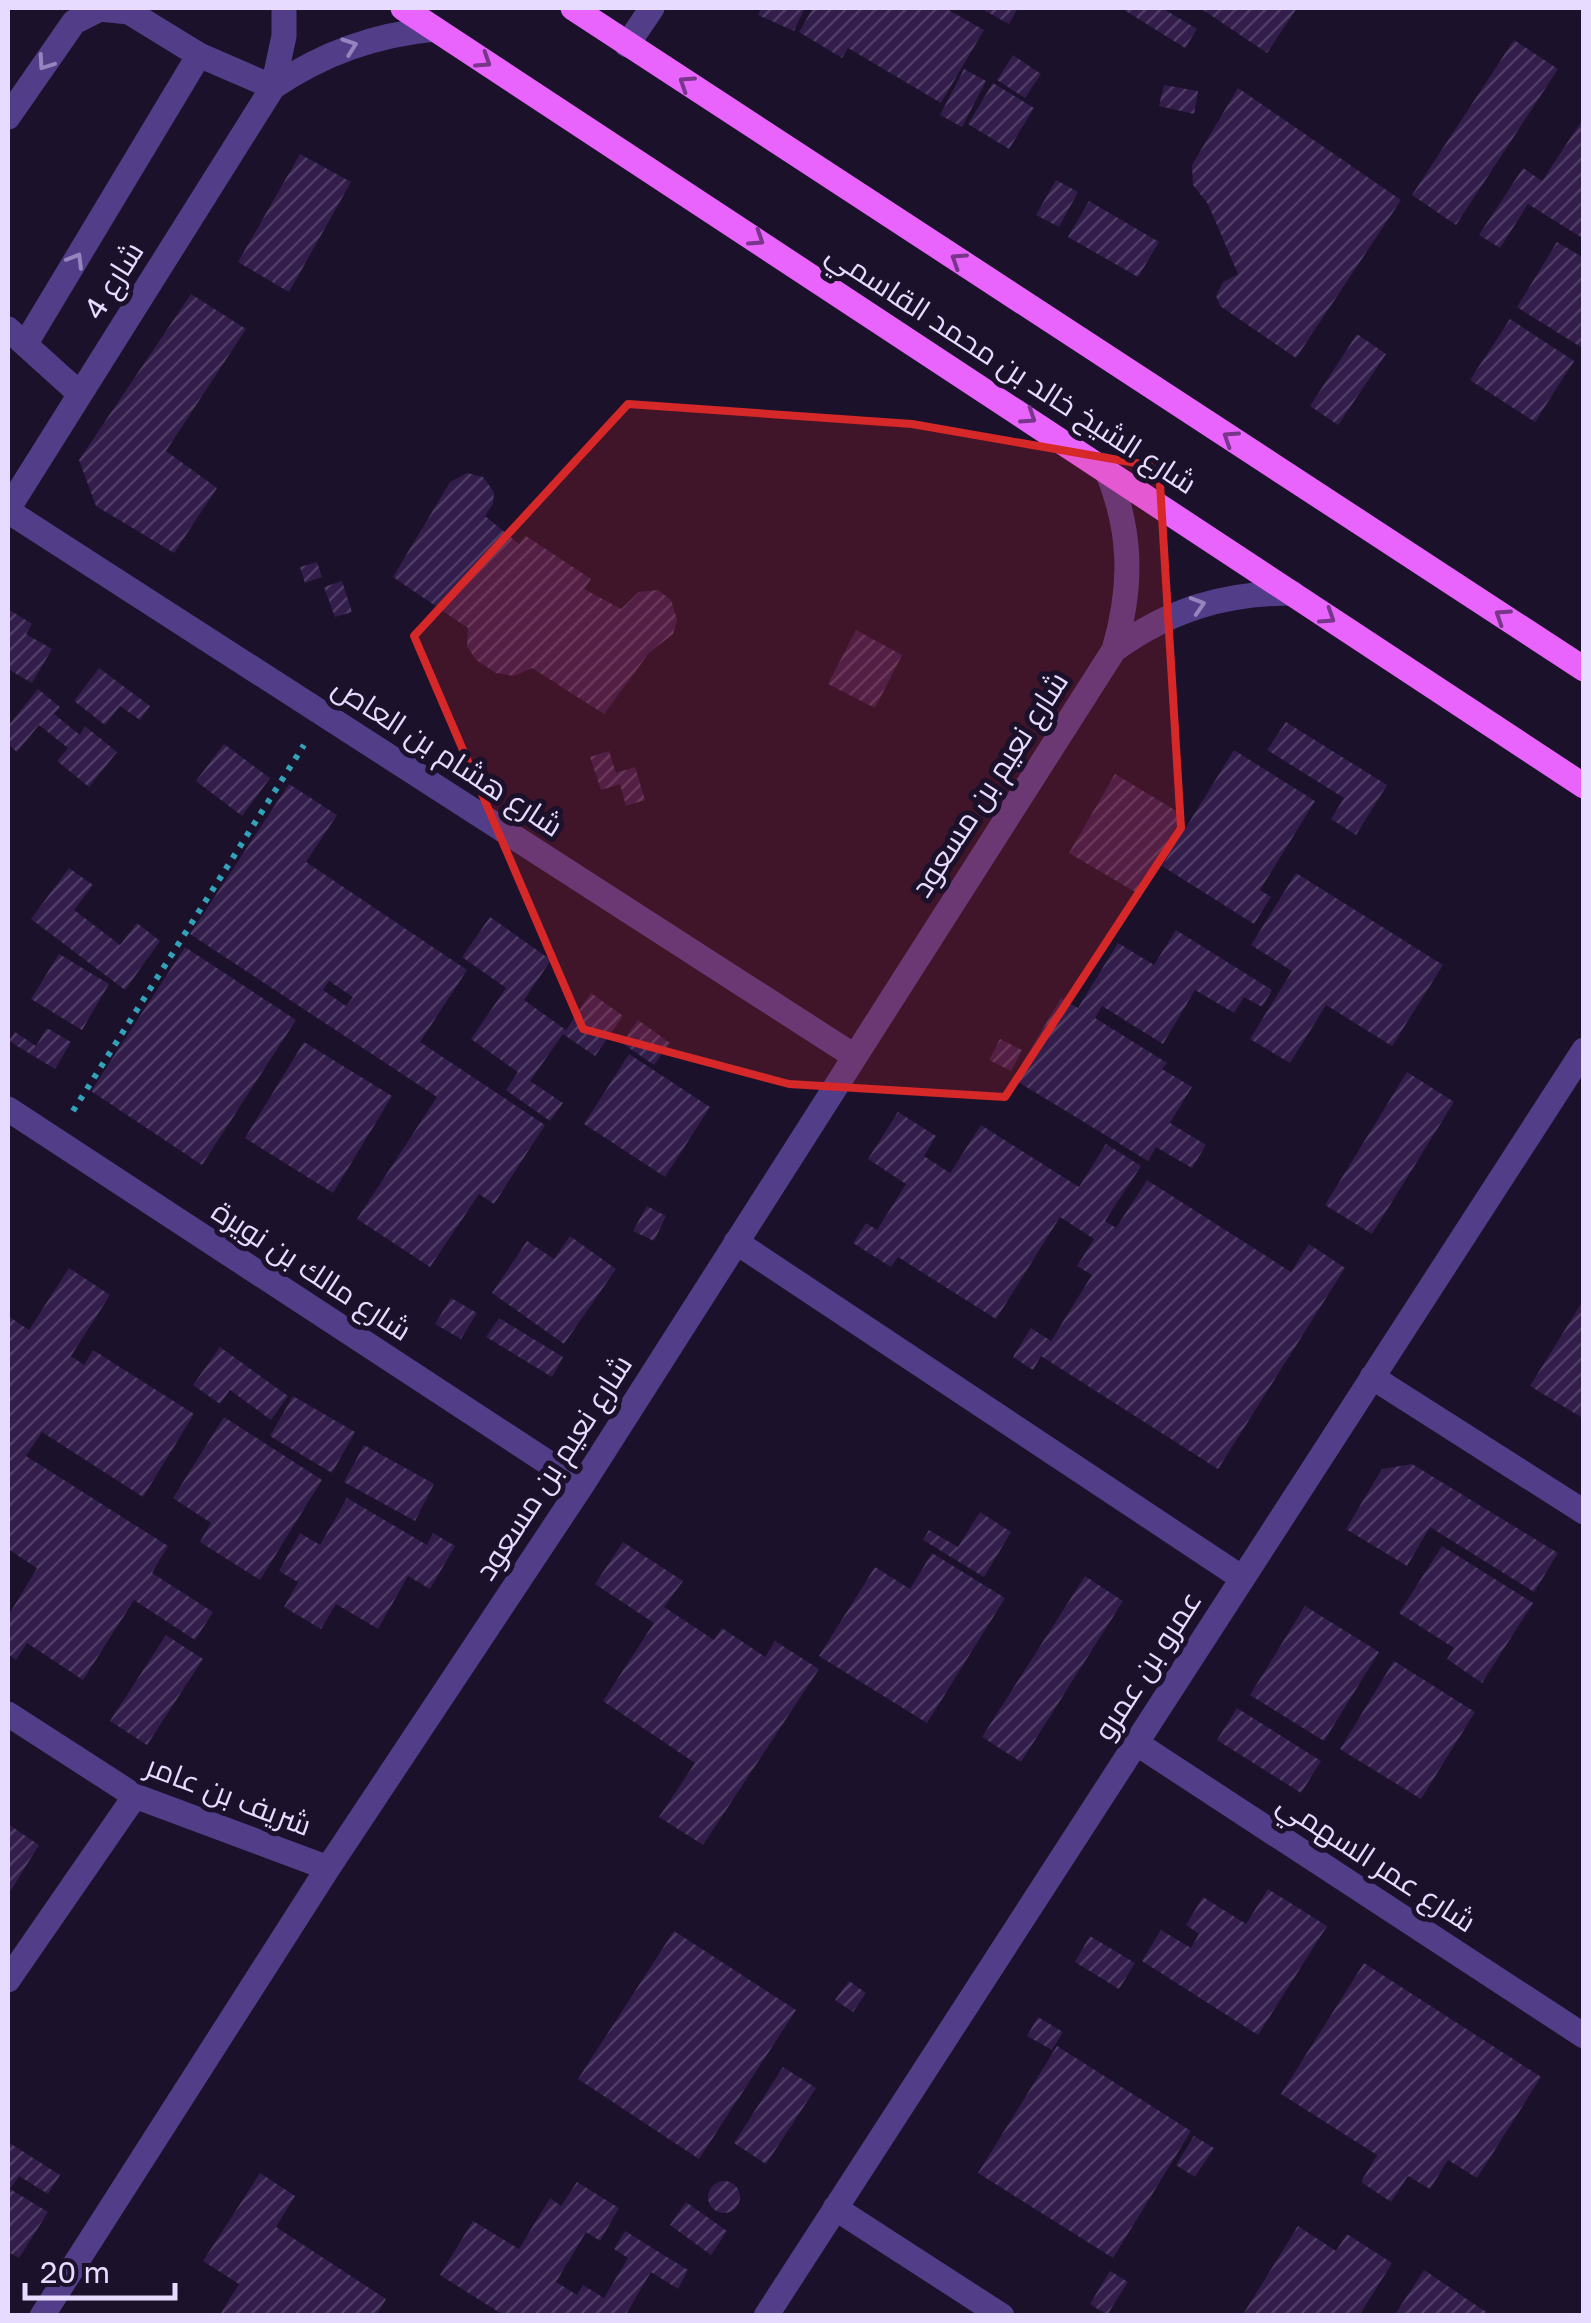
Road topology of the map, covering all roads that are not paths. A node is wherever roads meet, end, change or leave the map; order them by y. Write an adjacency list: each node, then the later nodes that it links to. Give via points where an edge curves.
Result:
1 (284, 8): 8 (street, شارع 4)
2 (403, 8): 5 (main road, شارع الشيخ خالد بن محمد القاسمي)
3 (573, 8): 6 (main road, شارع الشيخ خالد بن محمد القاسمي)
4 (652, 8): 6 (street)
5 (435, 29): 8 (street, شارع 4, one-way to 5, via 333,52); 12 (main road, شارع الشيخ خالد بن محمد القاسمي, one-way to 12)
6 (627, 45): 16 (main road, شارع الشيخ خالد بن محمد القاسمي, one-way to 6)
7 (199, 55): 8 (street); 9 (street, one-way to 9, via 129,12 85,13); 10 (street, one-way to 7)
8 (273, 87): 11 (street, شارع 4)
9 (8, 117)
10 (17, 336): 11 (street)
11 (80, 394): 13 (street, شارع 4)
12 (1105, 466): 14 (main road, شارع الشيخ خالد بن محمد القاسمي); 15 (street, شارع نعيم بن مسعود, via 1129,558)
13 (8, 510): 19 (street, شارع هشام بن العاص)
14 (1292, 593): 15 (street, شارع نعيم بن مسعود, one-way to 14, via 1198,604); 17 (main road, شارع الشيخ خالد بن محمد القاسمي, one-way to 17)
15 (1114, 650): 19 (street, شارع نعيم بن مسعود)
16 (1584, 669)
17 (1584, 786)
18 (1584, 1050): 22 (street, عمرو بن عمرو)
19 (854, 1056): 21 (street, شارع نعيم بن مسعود)
20 (8, 1109): 23 (street, شارع مالك بن نويرة)
21 (736, 1242): 23 (street, شارع نعيم بن مسعود); 25 (street)
22 (1372, 1377): 24 (street); 25 (street, عمرو بن عمرو)
23 (582, 1485): 29 (street, شارع نعيم بن مسعود)
24 (1584, 1512)
25 (1242, 1578): 27 (street, عمرو بن عمرو)
26 (8, 1714): 28 (street, شريف بن عامر)
27 (1136, 1743): 31 (street, شارع عمر السهمي); 32 (street, عمرو بن عمرو)
28 (135, 1796): 29 (street, شريف بن عامر); 30 (street)
29 (328, 1868): 33 (street, شارع نعيم بن مسعود)
30 (8, 1980)
31 (1584, 2036)
32 (836, 2208): 34 (street, عمرو بن عمرو); 35 (street)
33 (42, 2316)
34 (766, 2316)
35 (1002, 2316)

